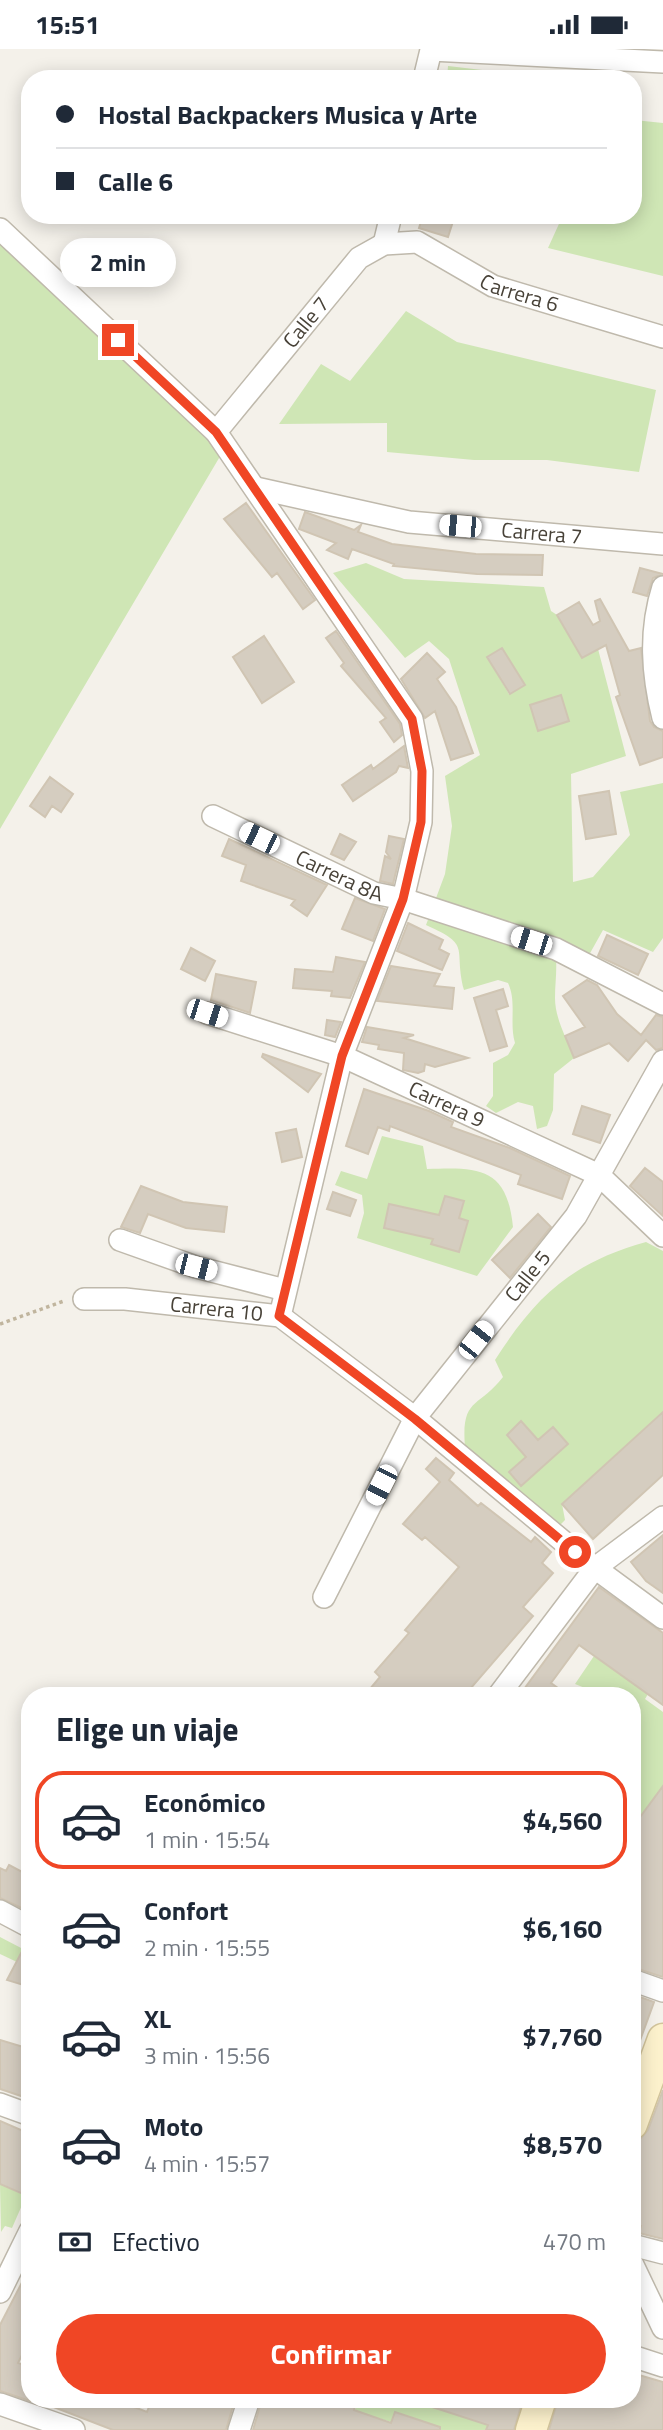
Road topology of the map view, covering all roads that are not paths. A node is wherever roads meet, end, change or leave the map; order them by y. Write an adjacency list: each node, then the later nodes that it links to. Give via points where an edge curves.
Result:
1 (431, 50): 2 (street); 3 (street)
2 (663, 62)
3 (426, 70)
4 (389, 224): 6 (street)
5 (0, 229): 8 (street)
6 (384, 244): 7 (street, Carrera 6, via 417,242 493,286); 8 (street, Calle 7, via 359,258)
7 (663, 337)
8 (216, 432): 9 (street)
9 (256, 488): 10 (street, Carrera 7, via 410,522); 14 (street, via 412,719 422,771 421,822)
10 (663, 544)
11 (663, 587): 12 (street, via 652,643)
12 (663, 718)
13 (213, 815): 14 (street, Carrera 8A, via 374,893)
14 (403, 899): 15 (street, Carrera 8A, via 556,949); 17 (street)
15 (663, 1004)
16 (207, 1013): 17 (street, Carrera 9)
17 (342, 1056): 19 (street, Carrera 9); 22 (street)
18 (663, 1061): 19 (street, Calle 5)
19 (598, 1175): 20 (street, Carrera 9); 25 (street, Calle 5, via 576,1216)
20 (663, 1236)
21 (120, 1240): 22 (street, via 196,1267)
22 (285, 1290): 24 (street)
23 (84, 1299): 24 (street, Carrera 10, via 125,1299)
24 (279, 1316): 25 (street, Carrera 10)
25 (415, 1419): 27 (street, Carrera 10); 28 (street, Calle 5)
26 (663, 1517): 27 (street)
27 (595, 1568): 29 (street, Carrera 10); 30 (street)
28 (324, 1597)
29 (663, 1618)
30 (506, 1687)
31 (0, 1911): 32 (street)
32 (21, 1922)
33 (641, 1983): 34 (street)
34 (663, 1991)
35 (663, 2039): 36 (main road)
36 (641, 2099)
37 (0, 2104): 38 (street)
38 (21, 2112)
39 (641, 2247): 41 (street)
40 (21, 2249): 43 (street)
41 (663, 2253)
42 (641, 2282): 44 (street)
43 (0, 2292)
44 (663, 2328)
45 (641, 2359): 46 (street)
46 (663, 2366)
47 (0, 2404): 50 (street)
48 (246, 2408): 51 (street)
49 (538, 2408): 52 (main road)
50 (74, 2430)
51 (239, 2430)
52 (531, 2430)

